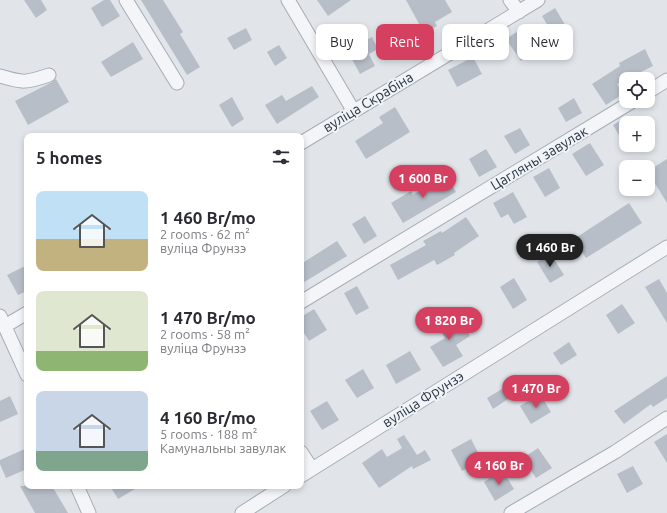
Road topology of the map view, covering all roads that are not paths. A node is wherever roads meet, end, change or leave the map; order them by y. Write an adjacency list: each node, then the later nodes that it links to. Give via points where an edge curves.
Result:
1 (126, 0): 9 (street)
2 (288, 0): 12 (street)
3 (510, 0): 5 (street)
4 (538, 0): 5 (street, вуліца Скрабіна)
5 (519, 12): 12 (street, вуліца Скрабіна)
6 (49, 75): 7 (street, via 31,82)
7 (0, 76)
8 (667, 80): 10 (street)
9 (177, 83)
10 (655, 88)
11 (621, 108): 15 (street, Цагляны завулак)
12 (353, 110): 13 (street, вуліца Скрабіна)
13 (304, 141)
14 (667, 246): 20 (street, вуліца Фрунзэ)
15 (304, 300)
16 (24, 314): 17 (street)
17 (2, 321): 18 (street)
18 (24, 369)
19 (667, 418): 25 (street)
20 (306, 472)
21 (78, 489): 23 (street)
22 (279, 489): 24 (street)
23 (89, 513)
24 (242, 513)
25 (511, 513)

